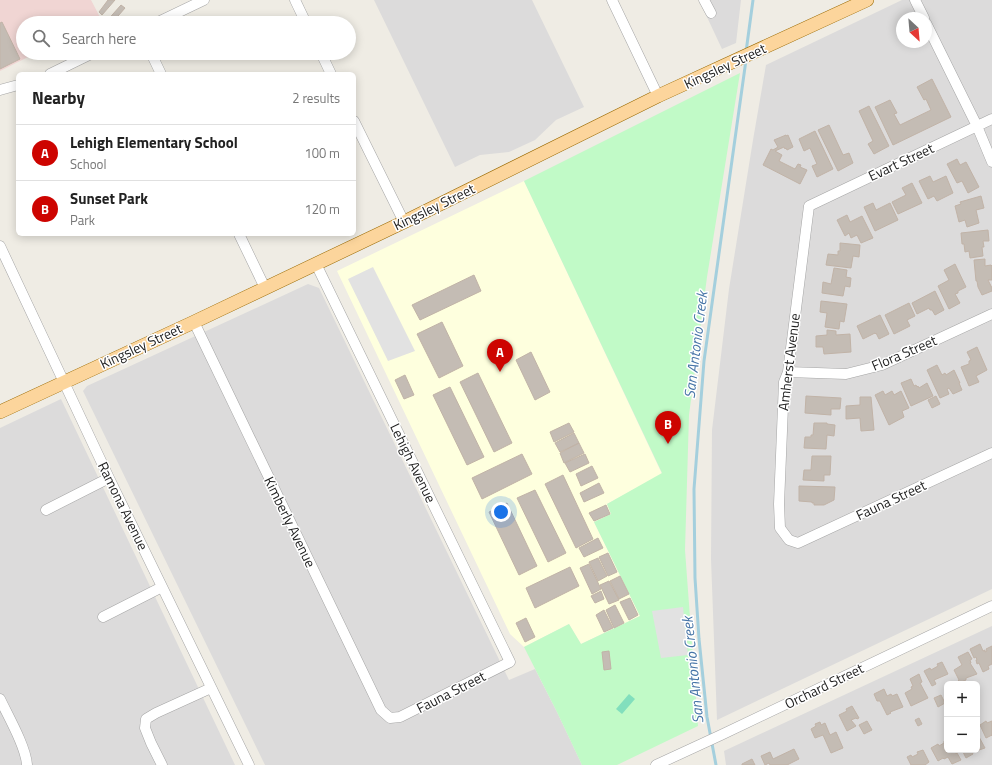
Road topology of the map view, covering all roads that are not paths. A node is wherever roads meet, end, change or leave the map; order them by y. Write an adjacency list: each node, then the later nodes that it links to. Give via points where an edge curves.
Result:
1 (204, 0): 9 (street)
2 (295, 0): 10 (street)
3 (612, 0): 20 (street)
4 (704, 0): 8 (street)
5 (867, 0): 20 (main road, Kingsley Street)
6 (915, 0): 7 (street)
7 (921, 12)
8 (711, 13)
9 (171, 16)
10 (303, 16)
11 (932, 35): 23 (street)
12 (79, 60): 15 (street)
13 (154, 60): 16 (street)
14 (324, 60): 17 (street)
15 (54, 72)
16 (160, 72)
17 (330, 72)
18 (16, 86): 19 (street)
19 (0, 90)
20 (658, 96): 26 (main road, Kingsley Street)
21 (992, 119): 23 (street, Evart Street)
22 (356, 125): 26 (street)
23 (977, 126): 24 (street); 25 (street, Evart Street)
24 (992, 162)
25 (809, 206): 33 (street, Amherst Avenue)
26 (404, 222): 29 (main road, Kingsley Street)
27 (240, 236): 30 (street)
28 (1, 252): 34 (street, Ramona Avenue)
29 (316, 264): 30 (main road, Kingsley Street); 43 (street, Lehigh Avenue)
30 (265, 288): 32 (main road, Kingsley Street)
31 (992, 314): 33 (street, Flora Street, via 882,365 846,374)
32 (194, 322): 34 (main road, Kingsley Street); 46 (street, Kimberly Avenue, via 381,710)
33 (788, 372): 39 (street, Amherst Avenue, via 784,382 779,504 780,528)
34 (64, 382): 35 (main road, Kingsley Street); 37 (street, Ramona Avenue)
35 (0, 412)
36 (992, 453): 39 (street, Fauna Street, via 798,543)
37 (110, 478): 38 (street); 40 (street, Ramona Avenue)
38 (46, 510)
39 (790, 540)
40 (162, 587): 42 (street); 44 (street, Ramona Avenue)
41 (992, 606): 50 (street, Orchard Street)
42 (103, 617)
43 (510, 662): 46 (street, Fauna Street, via 400,717)
44 (211, 688): 48 (street, via 146,719 145,728); 49 (street, Ramona Avenue)
45 (0, 699): 47 (street, via 19,738)
46 (390, 718)
47 (27, 765)
48 (162, 765)
49 (249, 765)
50 (656, 765)

